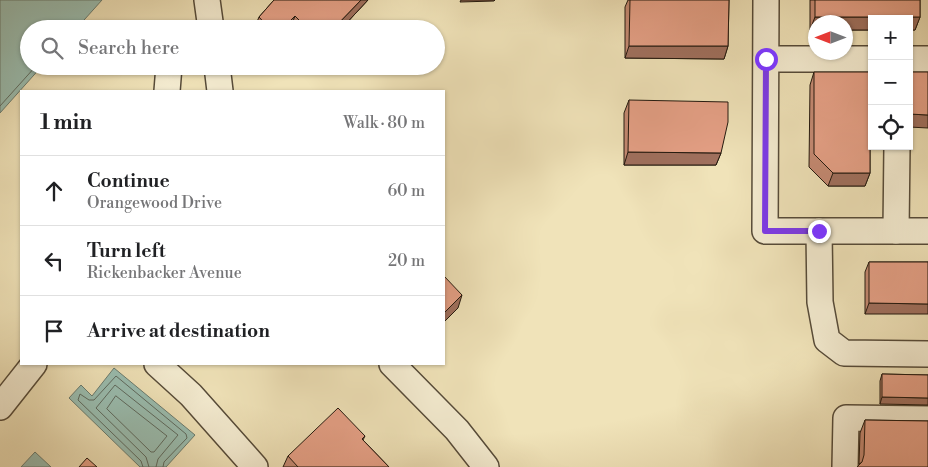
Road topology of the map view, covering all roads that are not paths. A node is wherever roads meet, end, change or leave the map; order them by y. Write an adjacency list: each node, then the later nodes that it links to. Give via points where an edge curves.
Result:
1 (207, 0): 3 (street)
2 (766, 0): 4 (street)
3 (208, 20)
4 (766, 59): 5 (street); 13 (street, via 765,231)
5 (868, 59)
6 (913, 59): 7 (street)
7 (928, 59)
8 (168, 75): 10 (street)
9 (218, 75): 11 (street)
10 (167, 90)
11 (220, 90)
12 (897, 150): 14 (street)
13 (819, 231): 14 (street); 16 (street, via 820,302 827,340 844,353)
14 (896, 231): 15 (street)
15 (928, 231)
16 (928, 354)
17 (33, 365): 20 (street)
18 (157, 365): 22 (street, via 191,395)
19 (393, 365): 23 (street, via 457,430)
20 (0, 406)
21 (928, 419): 24 (street, via 846,418)
22 (255, 467)
23 (486, 467)
24 (845, 467)

